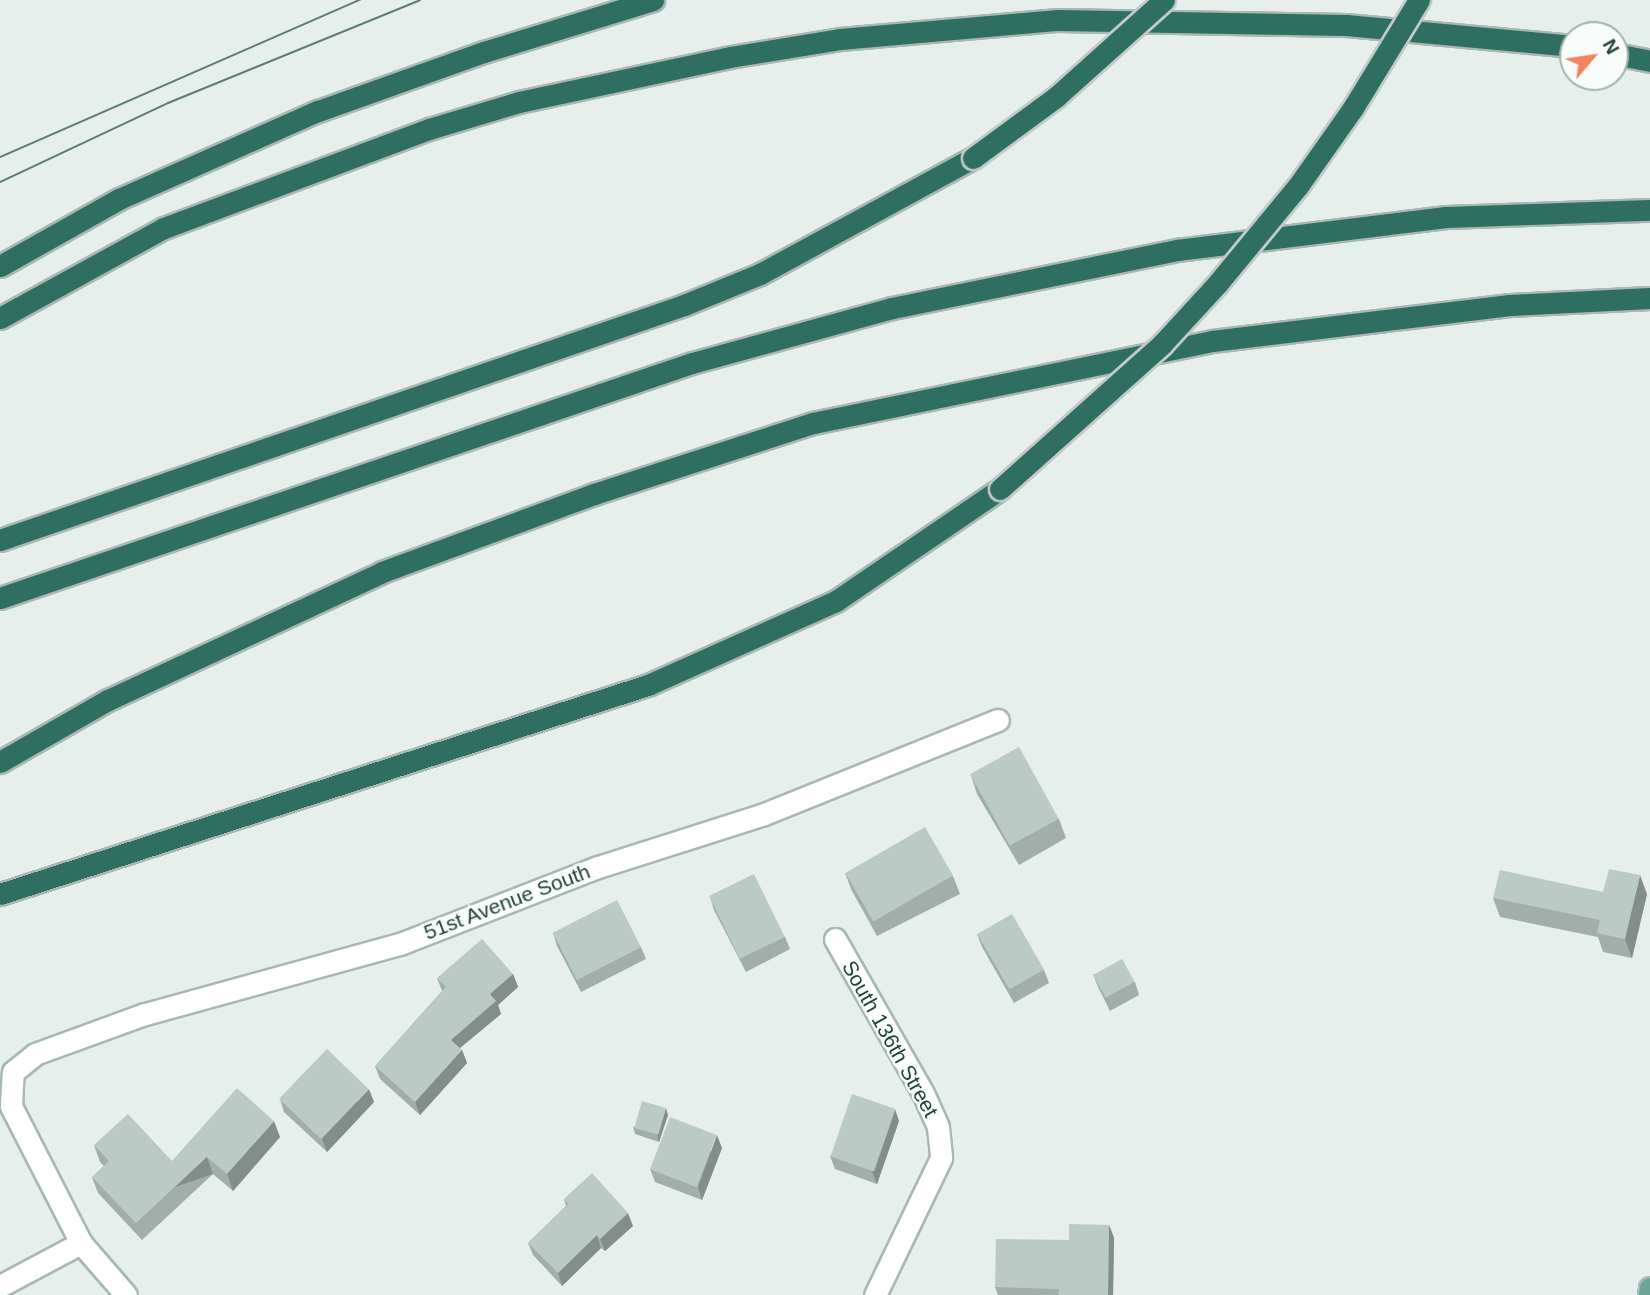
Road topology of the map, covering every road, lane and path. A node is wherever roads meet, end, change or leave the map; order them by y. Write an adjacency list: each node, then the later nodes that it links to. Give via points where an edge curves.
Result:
1 (653, 0): 8 (highway, via 484,52 318,111 119,199)
2 (1164, 0): 11 (highway, bridge, via 1056,97 972,158 771,268 684,305)
3 (1419, 0): 15 (highway, bridge, via 1345,119 1218,283 1162,344 1000,489 836,601 649,685)
4 (1559, 45): 10 (highway, via 1346,25 1058,20 840,39 730,57 519,102 429,129 164,228)
5 (1629, 57): 6 (highway)
6 (1650, 61)
7 (1650, 210): 12 (highway, via 1446,217 1191,248 892,308 666,371)
8 (0, 266)
9 (1650, 298): 14 (highway, via 1510,305 1212,341 813,423 594,494 382,572 108,700)
10 (0, 318)
11 (0, 540)
12 (0, 598)
13 (998, 720): 17 (street, 51st Avenue South, via 764,814 598,867 400,944 145,1014 35,1054 13,1072 11,1106)
14 (0, 762)
15 (0, 894)
16 (835, 939): 21 (street, South 136th Street, via 938,1127 941,1158)
17 (81, 1243): 18 (street); 20 (street)
18 (0, 1286)
19 (1650, 1288): 22 (main road)
20 (126, 1295)
21 (875, 1295)
22 (1648, 1295)

